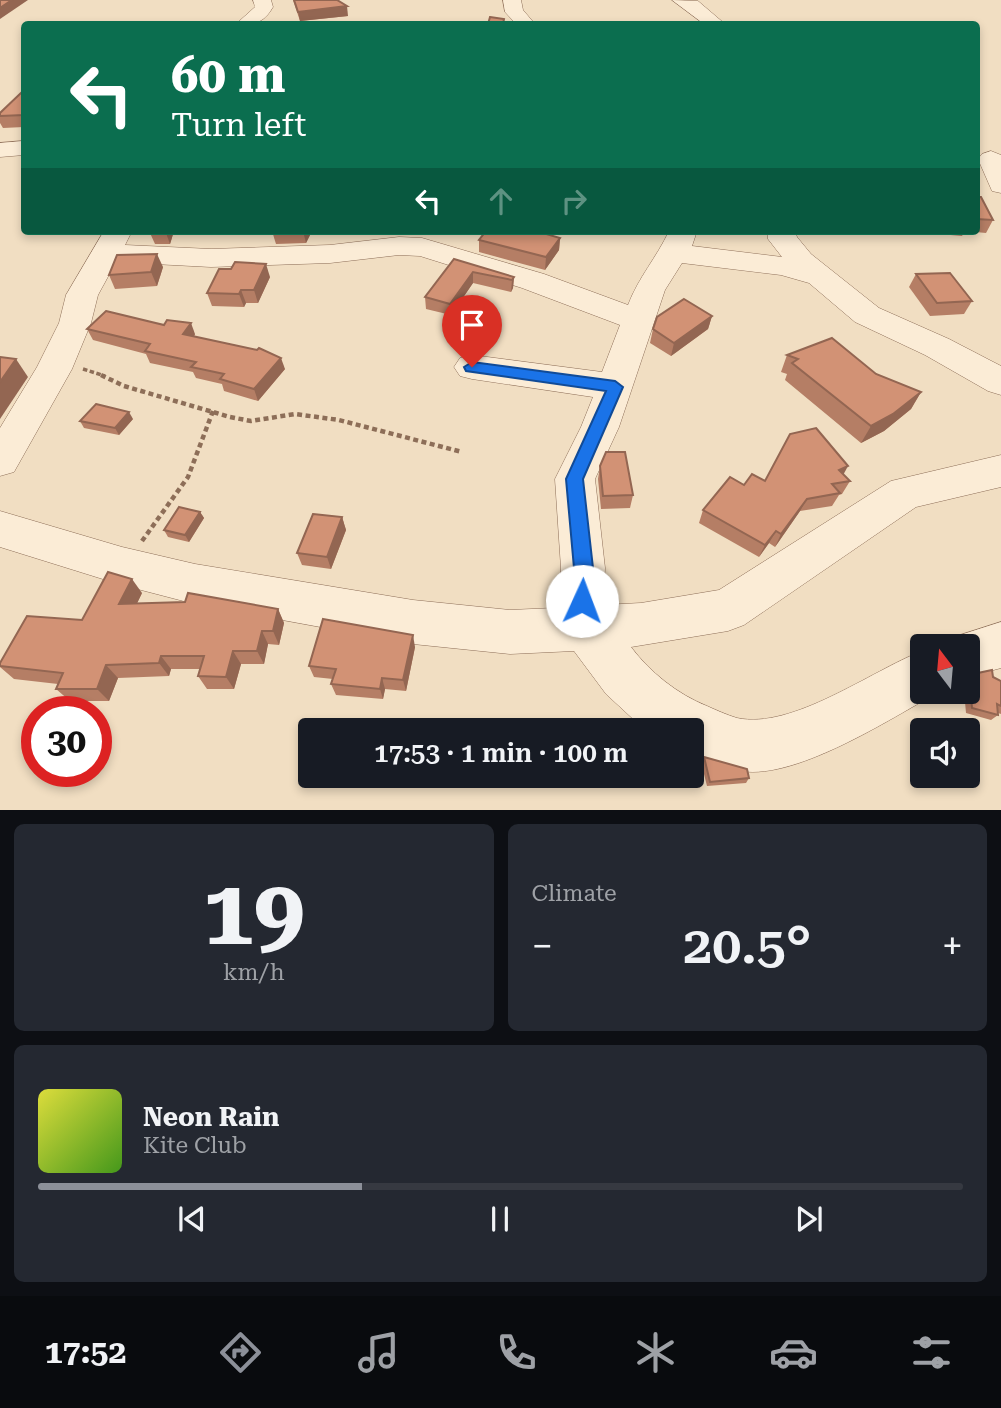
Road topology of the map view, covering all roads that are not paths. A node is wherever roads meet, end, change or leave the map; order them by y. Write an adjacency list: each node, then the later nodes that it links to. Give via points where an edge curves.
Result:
1 (262, 0): 4 (street, via 260,15)
2 (512, 0): 5 (street, via 514,12)
3 (681, 0): 6 (street)
4 (250, 21)
5 (523, 21)
6 (711, 21)
7 (21, 148): 8 (street)
8 (0, 150)
9 (989, 159): 10 (street)
10 (1001, 185)
11 (783, 235): 14 (street)
12 (113, 242): 15 (street, via 211,258 422,247); 19 (street, via 82,295 54,369)
13 (678, 242): 14 (street); 15 (street)
14 (815, 275): 17 (street, via 867,315)
15 (637, 320): 18 (street)
16 (472, 367): 18 (street)
17 (1001, 382)
18 (615, 387): 22 (street, via 575,479 583,568)
19 (0, 461)
20 (1001, 471): 22 (street, via 905,493 728,610 653,624)
21 (0, 528): 22 (street, via 195,584 413,622 510,632)
22 (577, 629): 25 (street, via 668,716 737,744 759,745 818,730)
23 (1001, 645): 24 (street)
24 (980, 651)
25 (910, 681)

